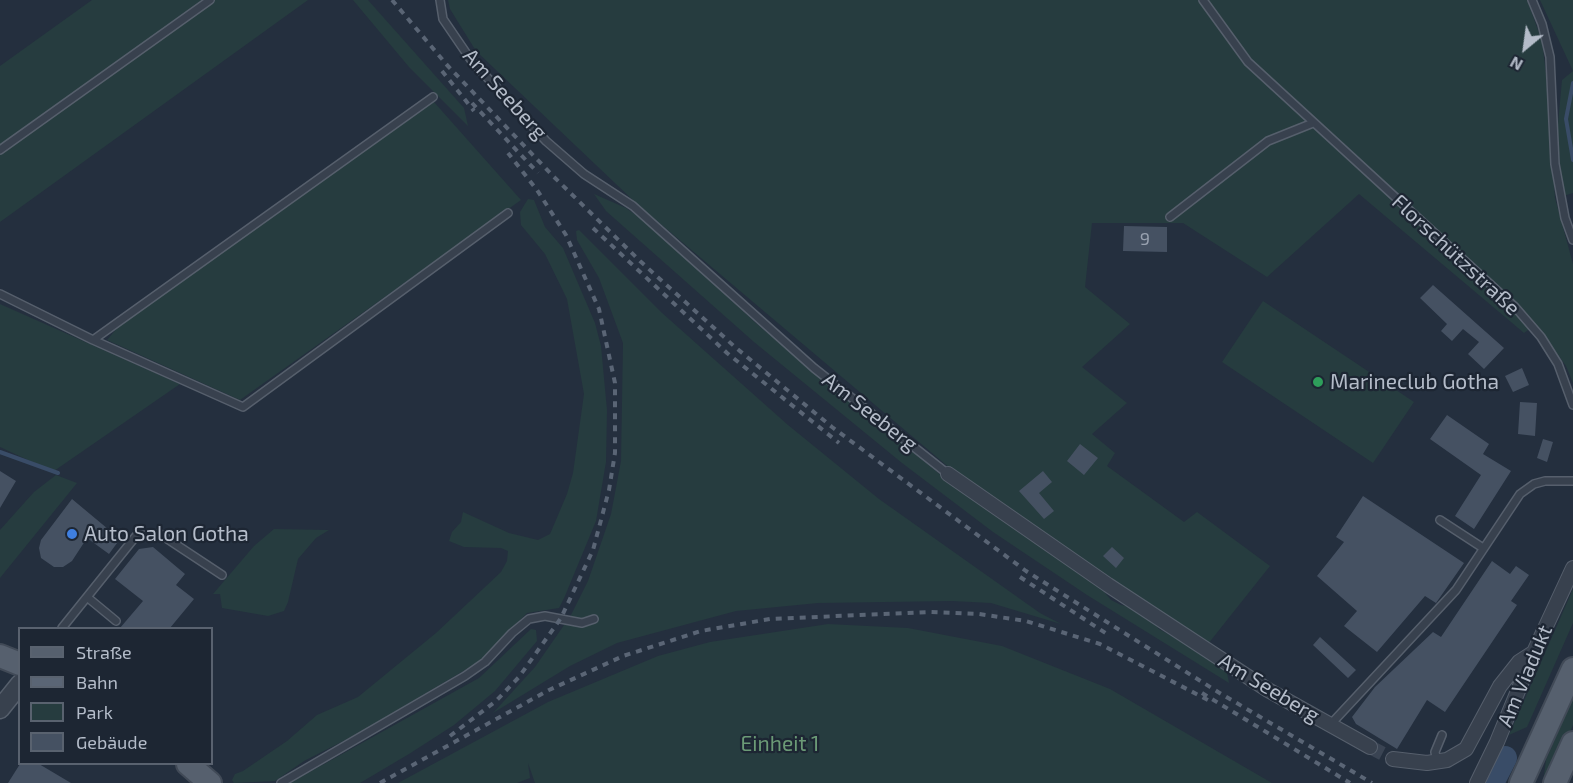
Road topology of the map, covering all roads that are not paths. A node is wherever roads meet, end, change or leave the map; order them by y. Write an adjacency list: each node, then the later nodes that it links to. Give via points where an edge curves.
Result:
1 (210, 0): 7 (lane)
2 (440, 0): 14 (lane, Am Seeberg, via 443,19 471,60 546,141 597,184 633,206 814,368)
3 (1203, 0): 6 (lane, Florschützstraße, via 1248,62)
4 (1532, 0): 10 (lane, via 1550,57 1555,164)
5 (433, 97): 12 (lane)
6 (1313, 123): 9 (lane, via 1268,141); 13 (lane, Florschützstraße, via 1515,307 1558,364)
7 (0, 150)
8 (508, 213): 12 (lane, via 243,407)
9 (1170, 217)
10 (1573, 240)
11 (0, 294): 12 (lane)
12 (93, 340)
13 (1573, 405)
14 (948, 474): 30 (street, Am Seeberg, via 1108,585 1268,690)
15 (1573, 481): 17 (lane, via 1545,481 1520,494)
16 (1440, 520): 17 (lane)
17 (1483, 548): 30 (lane, via 1456,590)
18 (1573, 568): 24 (street, Am Viadukt)
19 (222, 575): 20 (lane, via 160,534 149,533 136,536)
20 (87, 597): 22 (lane); 23 (lane)
21 (594, 619): 39 (lane, via 582,623 545,616 529,620 465,676)
22 (116, 621)
23 (63, 627)
24 (1534, 652): 35 (street, via 1519,662 1500,686 1466,749); 40 (street, Am Viadukt)
25 (0, 656): 26 (main road)
26 (18, 663)
27 (1573, 669): 37 (main road)
28 (18, 686): 29 (street)
29 (0, 709)
30 (1330, 725): 32 (street, Am Seeberg)
31 (1442, 735): 35 (lane)
32 (1370, 747)
33 (1571, 747): 41 (main road); 42 (street)
34 (1393, 759): 35 (street)
35 (1437, 762)
36 (189, 765): 38 (main road)
37 (1526, 779)
38 (210, 783)
39 (281, 783)
40 (1477, 783)
41 (1556, 783)
42 (1570, 783)

